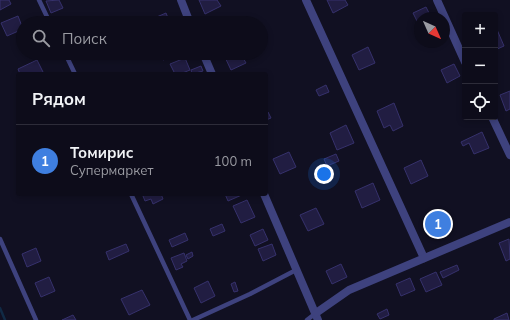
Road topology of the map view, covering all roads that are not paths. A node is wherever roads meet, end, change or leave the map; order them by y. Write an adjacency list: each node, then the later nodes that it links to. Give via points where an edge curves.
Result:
1 (39, 0): 5 (lane)
2 (181, 0): 6 (street)
3 (306, 0): 18 (street)
4 (437, 0): 7 (street)
5 (47, 16)
6 (187, 16)
7 (462, 55)
8 (68, 60): 10 (lane)
9 (206, 60): 11 (street)
10 (74, 72)
11 (211, 72)
12 (493, 120): 13 (street)
13 (510, 155)
14 (132, 196): 22 (lane)
15 (265, 196): 19 (street)
16 (510, 222): 18 (street)
17 (0, 239): 21 (lane)
18 (424, 258): 20 (street, via 349,290)
19 (296, 270): 20 (street); 22 (lane)
20 (317, 316): 23 (lane)
21 (36, 320)
22 (191, 320)
23 (307, 320)

